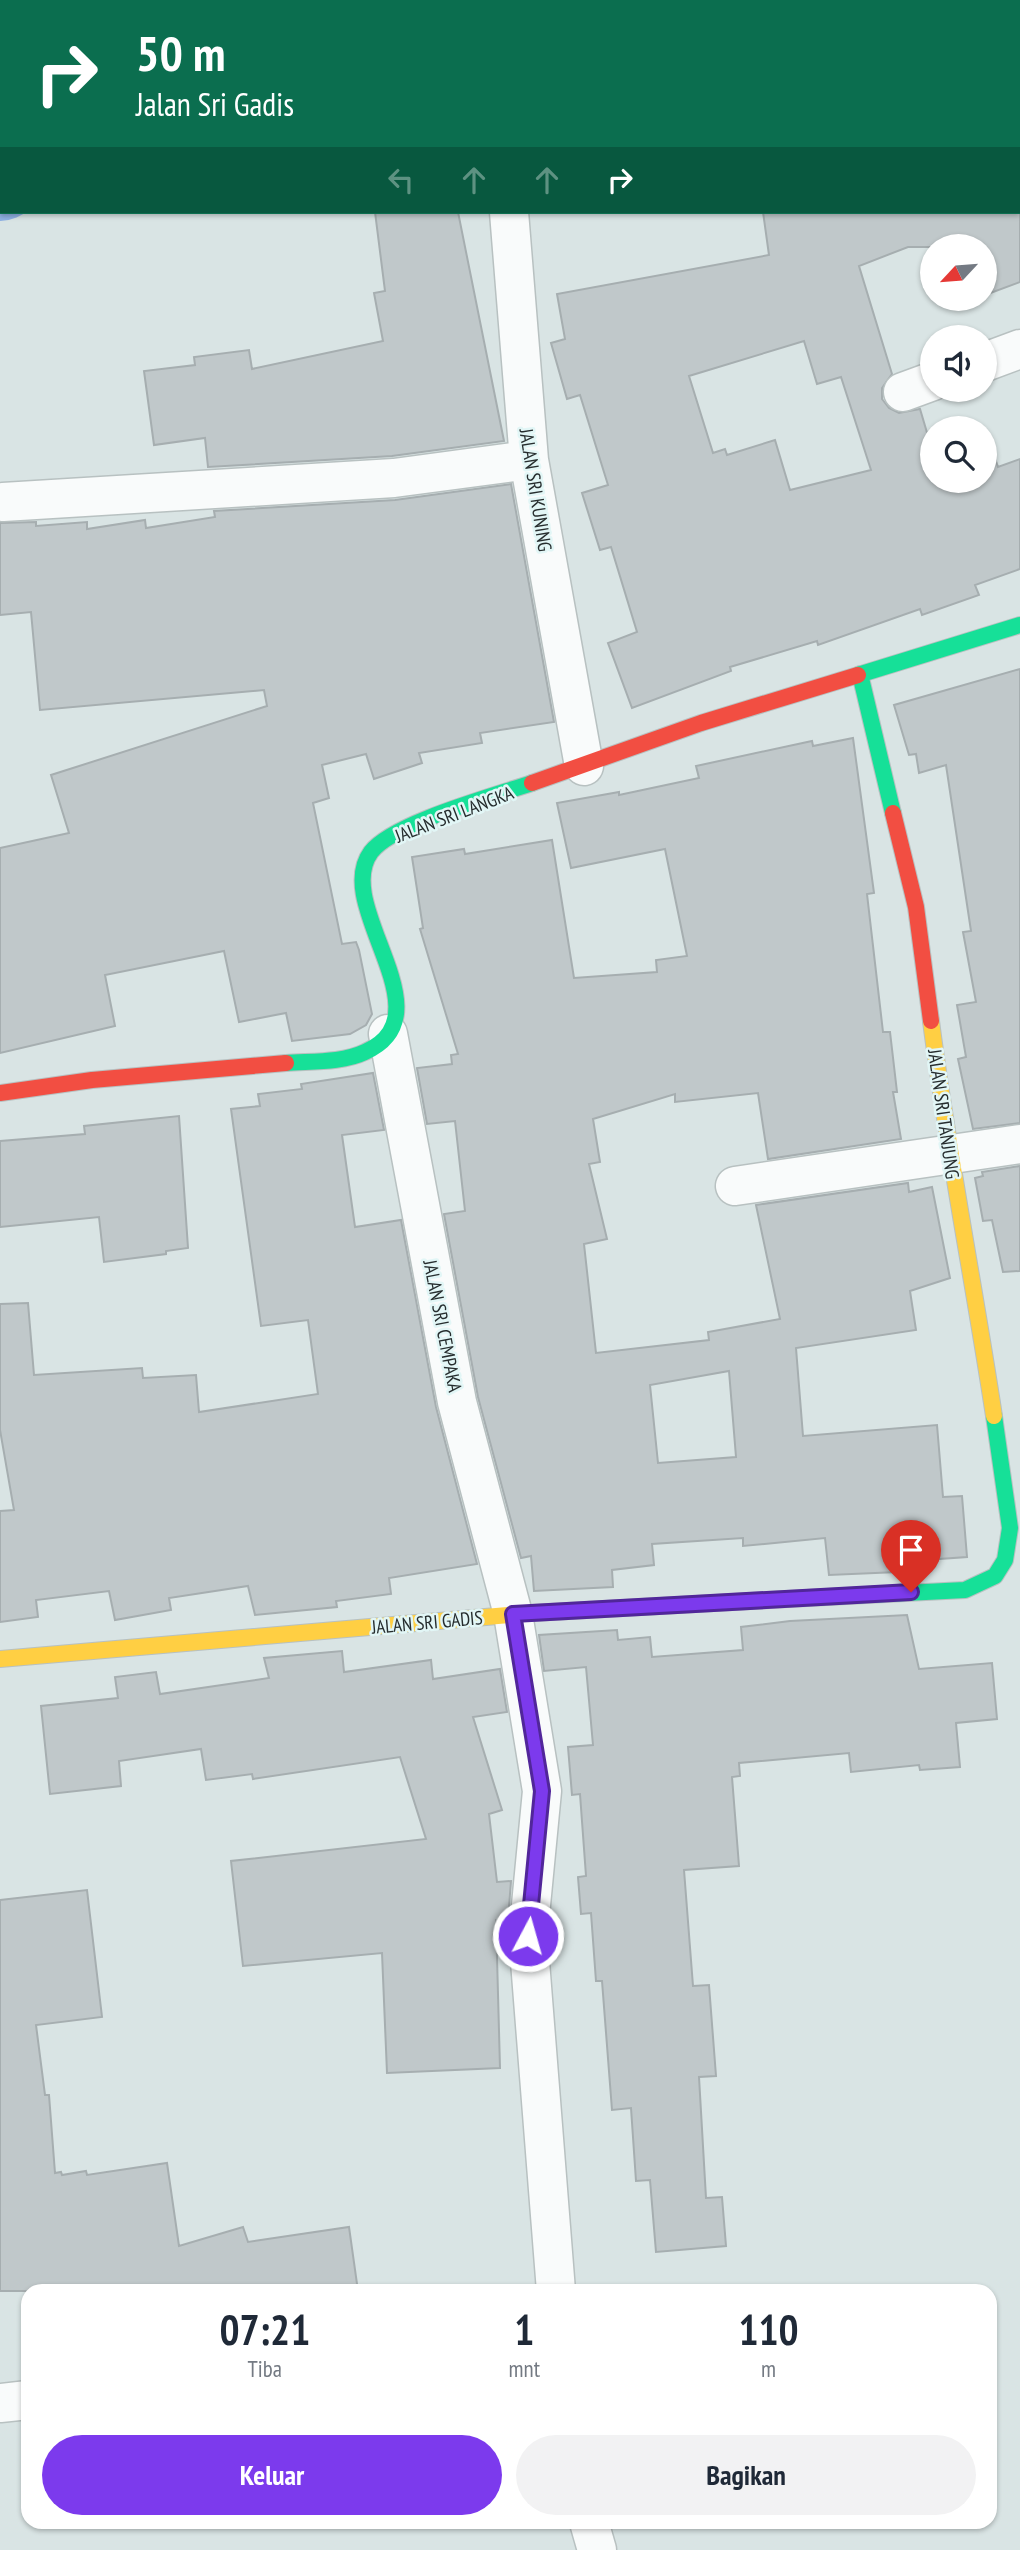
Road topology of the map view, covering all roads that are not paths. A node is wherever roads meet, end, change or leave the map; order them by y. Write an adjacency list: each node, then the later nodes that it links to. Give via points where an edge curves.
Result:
1 (509, 214): 4 (street, JALAN SRI KUNING)
2 (1020, 349): 3 (street)
3 (997, 358)
4 (529, 460): 5 (street, via 394,478); 8 (street, JALAN SRI KUNING)
5 (3, 502)
6 (1020, 625): 7 (street, JALAN SRI LANGKA)
7 (860, 674): 8 (street, JALAN SRI LANGKA, via 701,723); 12 (street, JALAN SRI TANJUNG, via 916,907)
8 (584, 766): 9 (street, JALAN SRI LANGKA, via 413,825 371,852 363,867 362,896 394,976 397,1007)
9 (388, 1034): 10 (street, via 366,1052 335,1059); 15 (street, JALAN SRI CEMPAKA, via 457,1402)
10 (0, 1093)
11 (1020, 1144): 12 (street)
12 (948, 1153): 13 (street); 14 (street, JALAN SRI TANJUNG, via 980,1323)
13 (735, 1186)
14 (1014, 1569): 15 (street, JALAN SRI GADIS, via 965,1590)
15 (513, 1614): 16 (street, JALAN SRI GADIS); 17 (street, JALAN SRI CEMPAKA, via 542,1791 528,1936)
16 (0, 1659)
17 (555, 2284)
18 (21, 2401): 19 (street)
19 (0, 2403)
20 (591, 2529): 21 (street)
21 (597, 2550)

